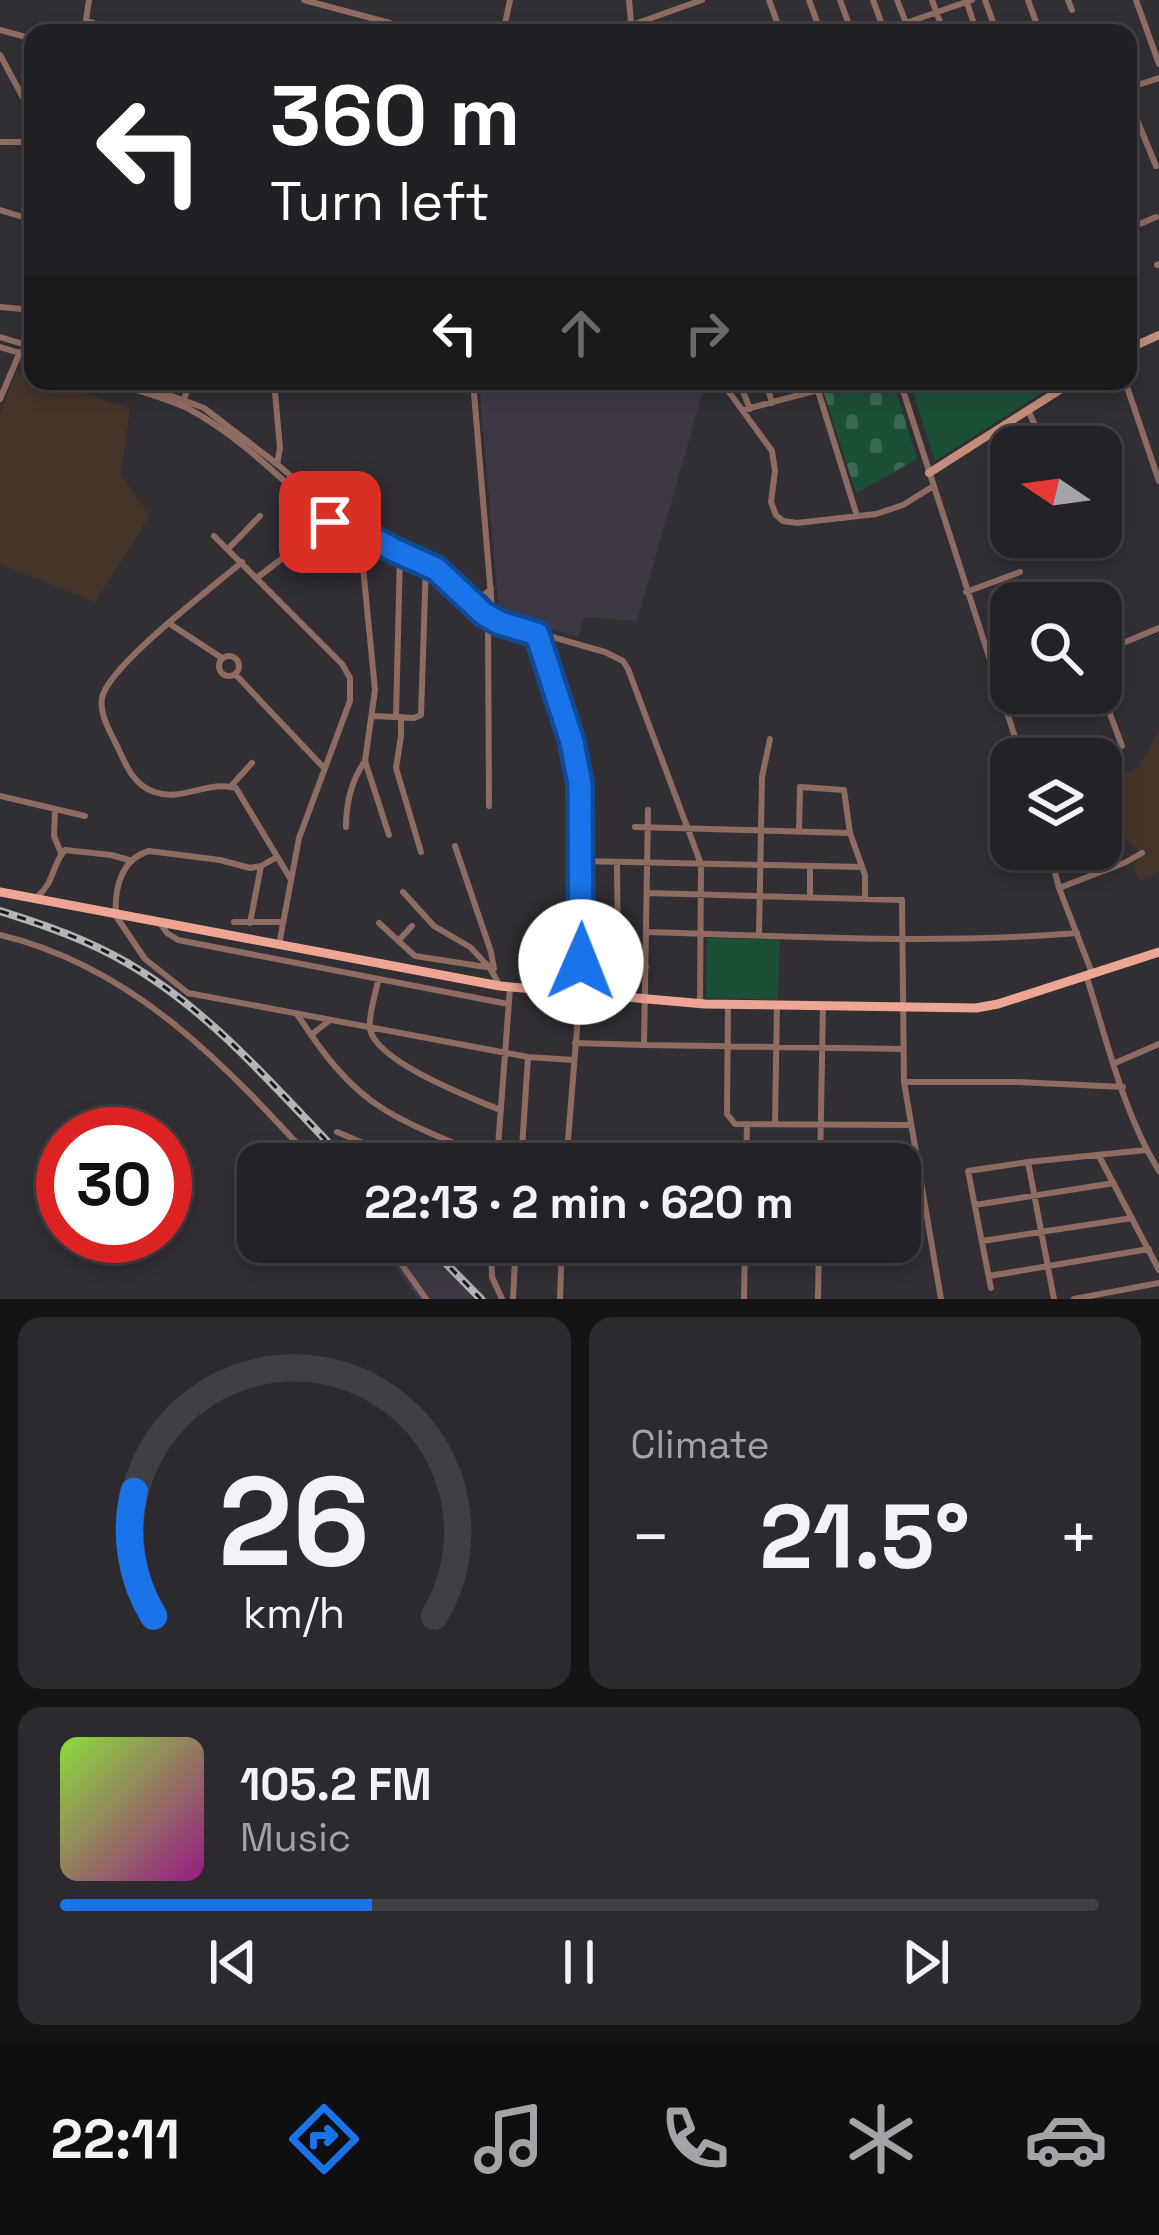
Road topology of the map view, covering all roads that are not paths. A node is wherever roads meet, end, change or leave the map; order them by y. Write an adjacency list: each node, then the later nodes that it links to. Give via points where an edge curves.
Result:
1 (89, 0): 12 (street)
2 (304, 0): 17 (street)
3 (702, 0): 18 (street)
4 (897, 0): 14 (street)
5 (932, 0): 11 (street)
6 (1028, 0): 13 (street)
7 (1068, 0): 10 (street)
8 (1136, 0): 21 (street)
9 (968, 1): 11 (street)
10 (1072, 10)
11 (937, 12): 14 (street); 19 (street)
12 (86, 21): 15 (street); 16 (street)
13 (1036, 22)
14 (906, 23)
15 (86, 24)
16 (96, 24)
17 (391, 24)
18 (642, 24)
19 (941, 24)
20 (0, 55): 22 (street)
21 (1159, 64)
22 (24, 99)
23 (1137, 120): 24 (street)
24 (1156, 166)
25 (0, 347): 26 (street)
26 (20, 352): 27 (street); 43 (street)
27 (24, 352)
28 (140, 390): 44 (street)
29 (154, 390): 44 (street)
30 (187, 390): 44 (street)
31 (275, 390): 49 (street)
32 (473, 390): 65 (street)
33 (729, 390): 46 (street)
34 (741, 390): 46 (street)
35 (768, 390): 45 (street)
36 (805, 390): 42 (street)
37 (812, 390): 42 (street)
38 (818, 390): 54 (street)
39 (903, 390): 50 (street)
40 (1060, 390): 47 (street)
41 (1129, 390): 51 (street)
42 (806, 394): 45 (street)
43 (0, 399)
44 (183, 402): 49 (street, via 211,412); 56 (street)
45 (772, 403): 46 (street)
46 (747, 410): 54 (street, via 772,451 771,502 780,518 797,524)
47 (1028, 410): 48 (street); 50 (street)
48 (1035, 426)
49 (277, 464): 55 (street)
50 (929, 473): 52 (street)
51 (1159, 481)
52 (932, 487): 54 (street, via 895,508); 66 (street)
53 (260, 516): 59 (street)
54 (857, 516)
55 (337, 521): 56 (street); 57 (street)
56 (327, 524): 64 (street)
57 (350, 525): 60 (street); 74 (street, via 363,567)
58 (214, 536): 59 (street)
59 (228, 549): 61 (street)
60 (400, 553): 62 (street); 75 (street)
61 (242, 562): 64 (street); 69 (street)
62 (426, 563): 67 (street); 75 (street, via 421,712)
63 (1021, 572): 66 (street)
64 (258, 577): 79 (street, via 350,678 350,701)
65 (491, 589): 67 (street); 68 (street)
66 (966, 592): 73 (street)
67 (467, 600): 68 (street)
68 (491, 619): 71 (street); 82 (street)
69 (170, 624): 79 (street, via 223,658 218,668 229,678 236,674); 80 (street, via 107,684 103,714 127,768 147,788 174,795)
70 (1159, 628): 72 (street)
71 (537, 634): 89 (street, via 622,661); 100 (street, via 578,770)
72 (1122, 643)
73 (990, 658)
74 (374, 716): 75 (street); 77 (street)
75 (398, 717): 95 (street, via 396,768)
76 (770, 739): 90 (street)
77 (365, 761): 86 (street); 93 (street)
78 (252, 763): 80 (street)
79 (324, 768): 109 (street)
80 (231, 785): 98 (street)
81 (0, 796): 83 (street)
82 (489, 806)
83 (55, 809): 85 (street); 96 (street)
84 (648, 810): 88 (street)
85 (85, 816)
86 (346, 827)
87 (635, 827): 88 (street)
88 (647, 827): 89 (street); 102 (street)
89 (689, 829): 90 (street); 103 (street)
90 (762, 830): 91 (street); 104 (street)
91 (799, 831): 92 (street); 92 (street, via 800,787 844,790)
92 (850, 833): 107 (street)
93 (389, 835)
94 (454, 846): 139 (street)
95 (421, 852)
96 (61, 853): 99 (street); 118 (street)
97 (1142, 853): 110 (street)
98 (278, 856): 105 (street); 109 (street)
99 (129, 860): 105 (street, via 149,851); 119 (street)
100 (581, 860): 101 (street); 136 (street)
101 (617, 862): 102 (street); 137 (street)
102 (647, 862): 103 (street); 113 (street)
103 (701, 864): 104 (street); 114 (street)
104 (762, 865): 106 (street); 115 (street)
105 (261, 866): 122 (street)
106 (810, 866): 107 (street); 116 (street)
107 (862, 867): 117 (street)
108 (1054, 870): 110 (street)
109 (290, 878): 121 (street)
110 (1059, 888): 126 (street)
111 (0, 892): 118 (main road)
112 (403, 892): 139 (street)
113 (646, 892): 114 (street); 125 (street)
114 (703, 894): 115 (street); 127 (street)
115 (760, 895): 116 (street); 129 (street)
116 (810, 896): 117 (street)
117 (866, 897): 130 (street, via 902,900)
118 (35, 899): 119 (main road)
119 (115, 914): 133 (main road); 151 (street, via 141,954 188,993)
120 (234, 922): 122 (street)
121 (283, 922): 122 (street); 132 (street)
122 (250, 923)
123 (379, 923): 131 (street)
124 (412, 926): 131 (street)
125 (647, 932): 127 (street); 138 (street)
126 (1077, 933): 130 (street); 140 (street)
127 (702, 934): 129 (street); 146 (street)
128 (0, 935): 178 (street, via 62,955 142,998)
129 (759, 935): 130 (street)
130 (903, 938): 150 (street)
131 (398, 941): 139 (street, via 418,958)
132 (279, 946): 133 (main road); 142 (main road)
133 (256, 948): 141 (street)
134 (536, 950): 136 (street)
135 (1159, 952): 140 (main road)
136 (581, 957): 137 (street); 143 (street)
137 (617, 964): 138 (street)
138 (646, 967): 144 (street)
139 (492, 970): 142 (street)
140 (1089, 974): 150 (main road, via 998,1004); 165 (street)
141 (378, 979): 145 (street); 153 (street)
142 (505, 987): 143 (main road); 145 (street)
143 (580, 993): 144 (main road); 155 (street)
144 (645, 998): 146 (main road); 157 (street)
145 (508, 1004): 162 (street)
146 (700, 1004): 147 (main road)
147 (728, 1004): 148 (main road); 158 (street)
148 (778, 1005): 149 (main road); 159 (street)
149 (823, 1006): 150 (main road); 160 (street)
150 (903, 1008): 161 (street)
151 (297, 1014): 152 (street); 154 (street)
152 (330, 1020): 153 (street); 154 (street)
153 (370, 1028): 162 (street); 172 (street, via 399,1062)
154 (311, 1036): 180 (street, via 384,1110)
155 (575, 1043): 157 (street); 164 (street)
156 (1159, 1044): 165 (street)
157 (644, 1045): 158 (street)
158 (728, 1045): 159 (street); 173 (street, via 727,1114)
159 (777, 1046): 160 (street); 174 (street)
160 (822, 1047): 161 (street); 175 (street)
161 (903, 1049): 168 (street)
162 (505, 1053): 163 (street); 172 (street)
163 (528, 1058): 164 (street); 182 (street)
164 (574, 1060): 183 (street)
165 (1115, 1063): 171 (street)
166 (1015, 1068): 169 (street)
167 (928, 1069): 170 (street)
168 (904, 1082): 170 (street); 176 (street)
169 (1016, 1082): 170 (street); 171 (street)
170 (927, 1083)
171 (1123, 1087): 186 (street)
172 (500, 1110): 181 (street)
173 (747, 1124): 174 (street); 184 (street)
174 (775, 1124): 175 (street)
175 (820, 1125): 176 (street); 185 (street)
176 (910, 1125): 214 (street)
177 (337, 1132): 179 (street)
178 (295, 1143)
179 (363, 1143)
180 (456, 1143)
181 (498, 1143)
182 (522, 1143)
183 (568, 1143)
184 (747, 1143)
185 (820, 1143)
186 (1146, 1150): 187 (street); 189 (street)
187 (1099, 1155): 188 (street); 190 (street)
188 (1028, 1162): 191 (street); 192 (street, via 968,1172)
189 (1158, 1166)
190 (1114, 1183): 191 (street); 193 (street)
191 (1034, 1197): 192 (street); 194 (street)
192 (975, 1205): 195 (street)
193 (1132, 1218): 194 (street); 196 (street)
194 (1041, 1233): 195 (street); 203 (street)
195 (982, 1241): 205 (street)
196 (1149, 1249): 203 (street); 204 (street)
197 (401, 1263): 208 (street)
198 (492, 1263): 209 (street)
199 (515, 1263): 210 (street)
200 (561, 1263): 211 (street)
201 (745, 1263): 212 (street)
202 (819, 1263): 213 (street)
203 (1048, 1267): 205 (street); 215 (street)
204 (1159, 1270)
205 (988, 1276): 207 (street)
206 (1159, 1283): 216 (street)
207 (991, 1288)
208 (426, 1299)
209 (502, 1299)
210 (513, 1299)
211 (560, 1299)
212 (744, 1299)
213 (818, 1299)
214 (941, 1299)
215 (1054, 1299)
216 (1073, 1299)

